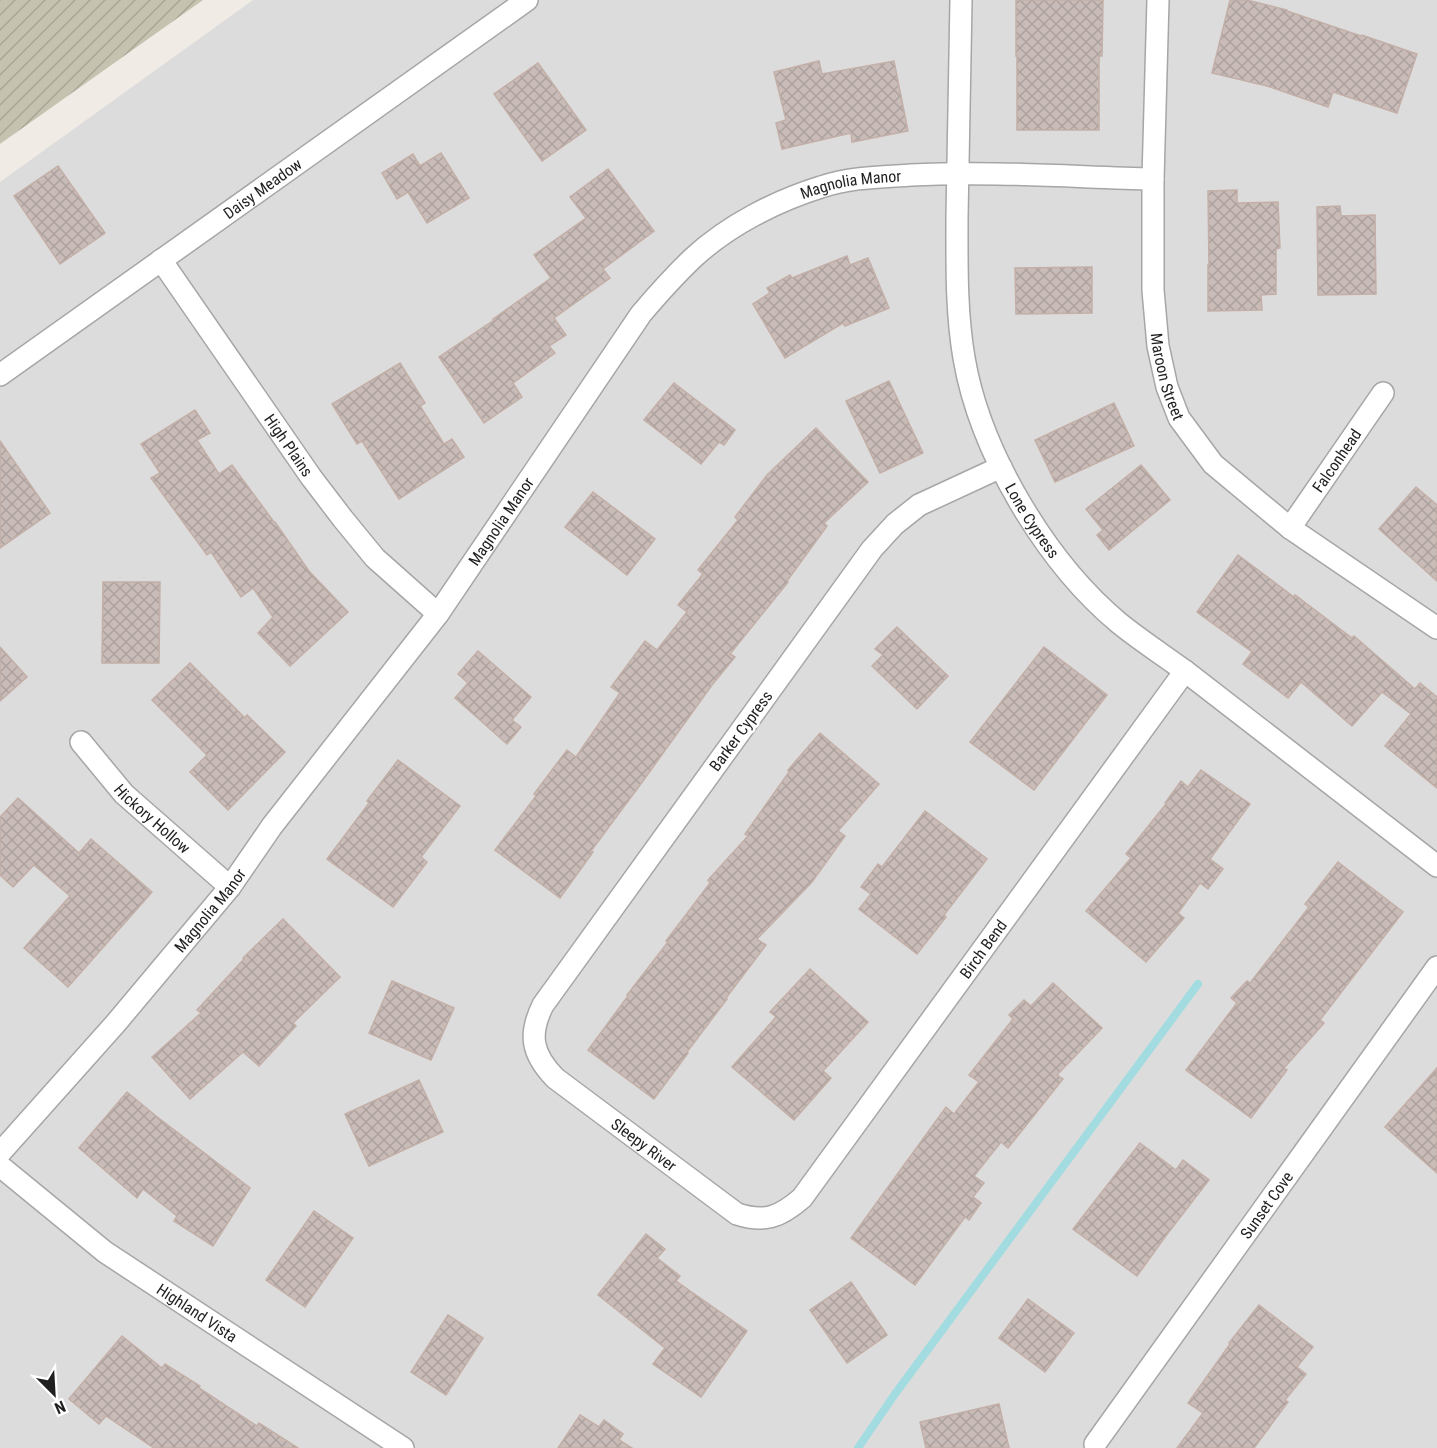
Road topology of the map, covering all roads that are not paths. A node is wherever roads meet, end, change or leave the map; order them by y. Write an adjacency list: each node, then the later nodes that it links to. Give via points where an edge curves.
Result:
1 (526, 0): 6 (street, Daisy Meadow)
2 (961, 0): 4 (street, Lone Cypress)
3 (1158, 0): 5 (street, Maroon Street)
4 (958, 173): 5 (street, Magnolia Manor); 9 (street, Lone Cypress, via 957,281 964,359 984,427); 11 (street, Magnolia Manor, via 860,178 823,186 757,214 695,255 641,314)
5 (1153, 180): 10 (street, Maroon Street, via 1153,290 1158,346 1179,418 1213,464)
6 (161, 260): 7 (street, Daisy Meadow); 11 (street, High Plains, via 343,519 375,558)
7 (0, 375)
8 (1383, 393): 10 (street, Falconhead)
9 (1001, 467): 13 (street, Lone Cypress, via 1027,516 1091,596 1118,622); 18 (street, Barker Cypress, via 919,505 872,549 543,1005 536,1018)
10 (1290, 528): 12 (street, Maroon Street)
11 (438, 614): 16 (street, Magnolia Manor, via 272,826)
12 (1437, 628)
13 (1185, 671): 15 (street, Lone Cypress); 21 (street, Birch Bend, via 802,1198)
14 (81, 742): 16 (street, Hickory Hollow, via 124,794)
15 (1437, 866)
16 (230, 887): 19 (street, Magnolia Manor)
17 (1437, 967): 22 (street, Sunset Cove)
18 (534, 1044): 21 (street, Sleepy River, via 539,1058 555,1078 736,1214 753,1219)
19 (0, 1153)
20 (0, 1166): 23 (street, Highland Vista, via 105,1252)
21 (771, 1217)
22 (1095, 1444)
23 (403, 1448)

